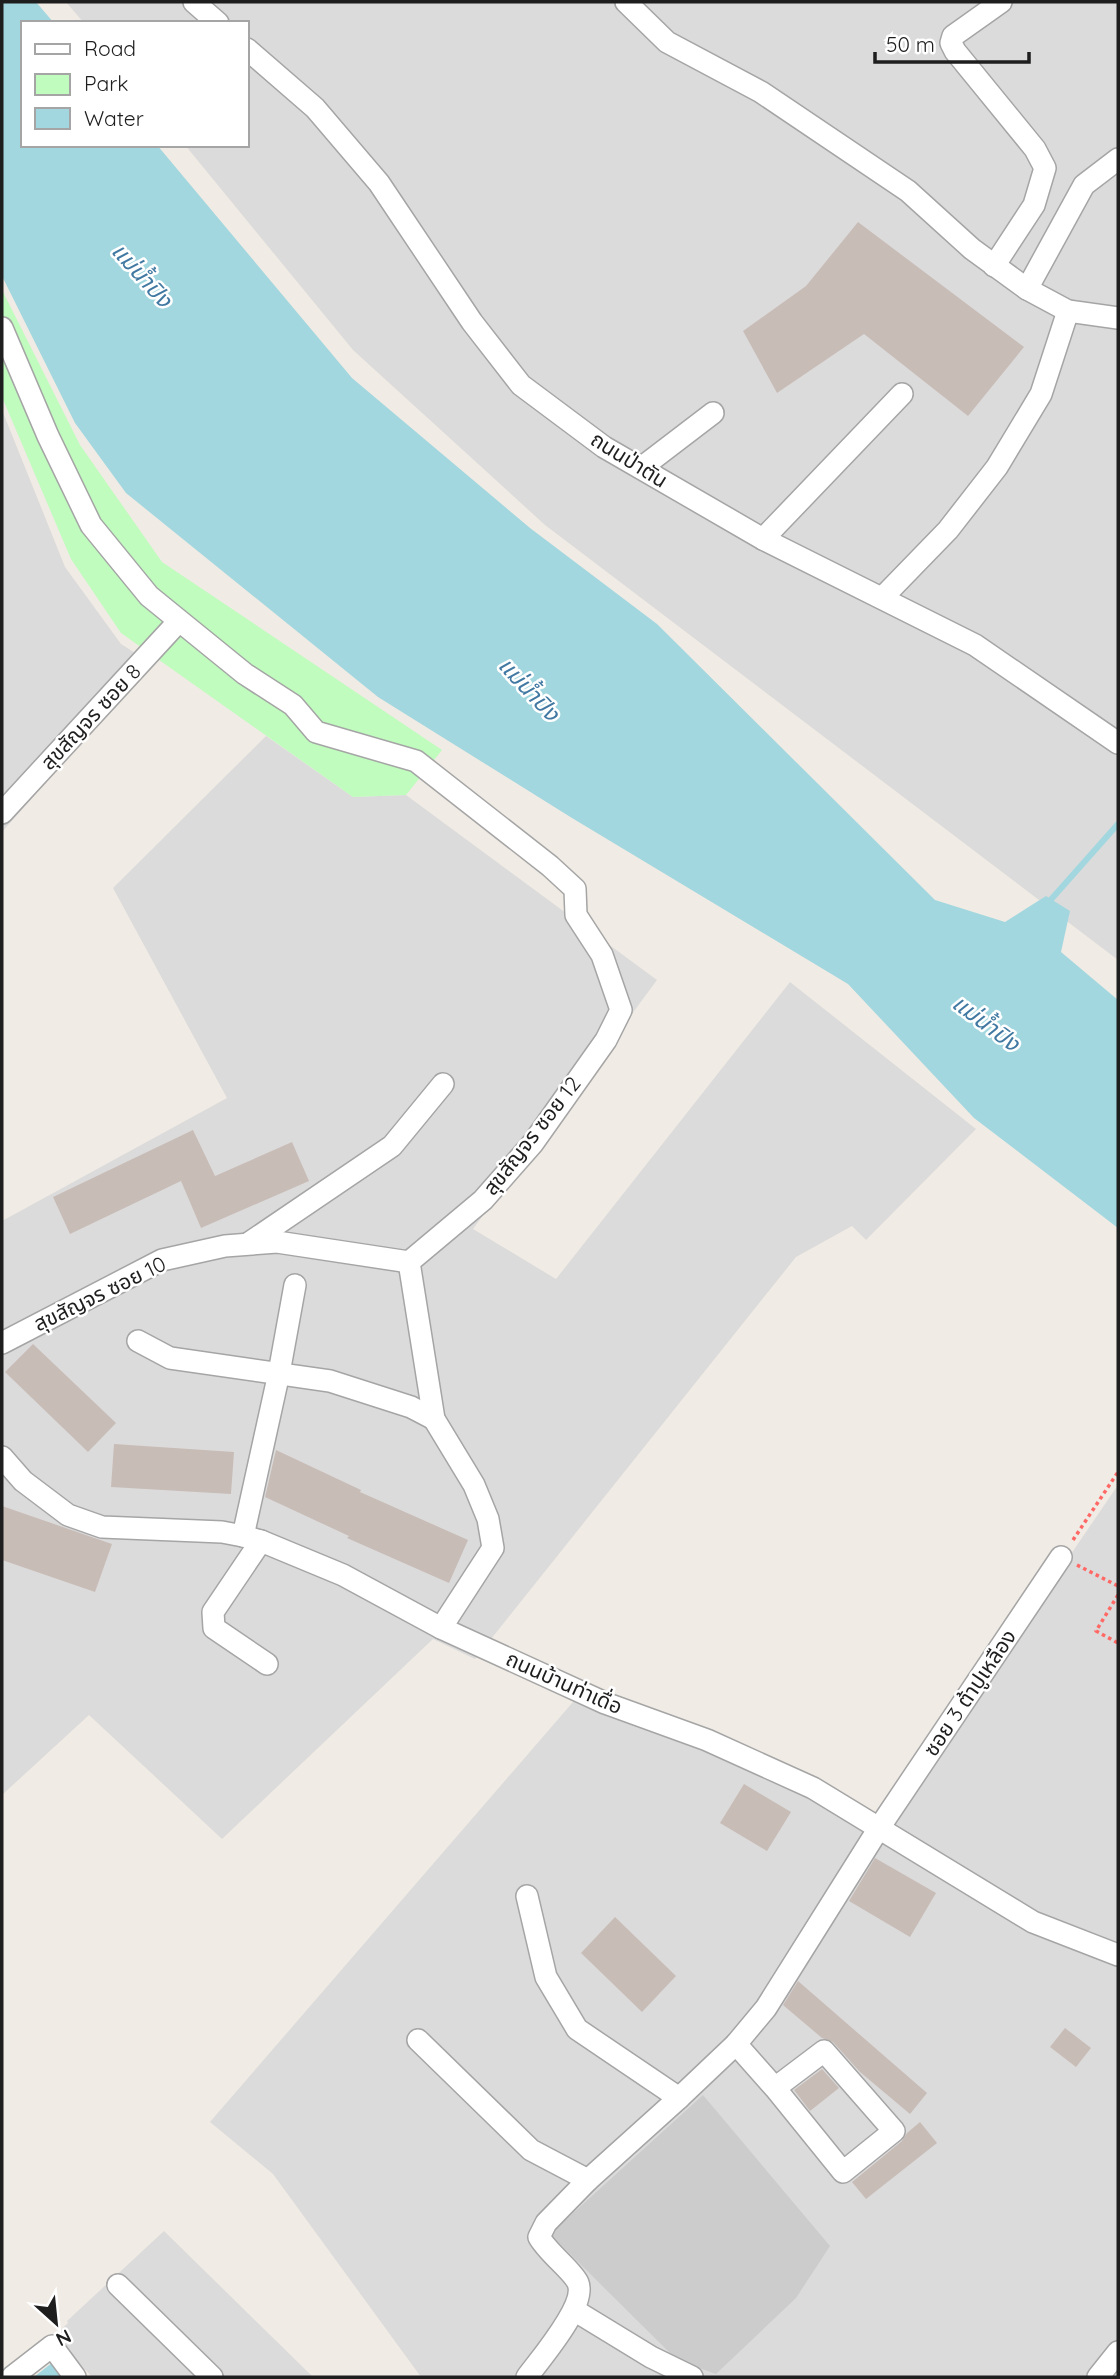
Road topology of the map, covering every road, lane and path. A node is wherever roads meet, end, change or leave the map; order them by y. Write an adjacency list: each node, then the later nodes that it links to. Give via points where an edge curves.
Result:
1 (194, 2): 4 (street)
2 (626, 2): 7 (street, via 667,42 761,92 908,191)
3 (1001, 2): 7 (street, via 953,36 951,43 1045,168 1034,205)
4 (216, 21)
5 (248, 50): 14 (street, ถนนป่าตัน, via 315,108 379,183 472,322 521,385 604,447)
6 (1118, 159): 8 (street, via 1084,185)
7 (994, 266): 8 (street)
8 (1027, 289): 9 (street)
9 (1068, 311): 10 (street); 16 (street, via 1041,394 998,467 948,530)
10 (1118, 318)
11 (2, 328): 17 (street, via 91,525 149,596)
12 (901, 394): 15 (street)
13 (713, 413): 14 (street)
14 (641, 468): 15 (street, ถนนป่าตัน)
15 (763, 539): 16 (street, ถนนป่าตัน)
16 (883, 597): 18 (street, ถนนป่าตัน, via 975,645)
17 (179, 621): 19 (street, สุขสัญจร ซอย 8); 22 (street, สุขสัญจร ซอย 12, via 293,705 316,732 416,761 550,866 575,889 576,915 602,955 621,1010 606,1040 533,1143 483,1200)
18 (1118, 743)
19 (2, 813)
20 (443, 1084): 21 (street, via 392,1146)
21 (247, 1244): 22 (street, สุขสัญจร ซอย 10, via 277,1242); 25 (street, สุขสัญจร ซอย 10, via 162,1260)
22 (409, 1262): 27 (street)
23 (295, 1285): 26 (street)
24 (138, 1341): 26 (street, via 170,1358)
25 (2, 1343)
26 (279, 1373): 27 (street, via 330,1381); 30 (street)
27 (434, 1419): 34 (street, via 474,1485 488,1519 493,1548)
28 (2, 1457): 30 (street, ถนนบ้านท่าเดื่อ, via 68,1515 102,1527 222,1532)
29 (1118, 1472): 31 (path)
30 (252, 1538): 34 (street, ถนนบ้านท่าเดื่อ, via 343,1575); 36 (street, via 213,1612 214,1628)
31 (1061, 1557): 32 (path); 37 (street, ซอย 3 ต้าปูเหลือง)
32 (1118, 1586)
33 (1118, 1595): 35 (path, via 1096,1631)
34 (441, 1628): 37 (street, ถนนบ้านท่าเดื่อ, via 605,1703 707,1740 801,1783)
35 (1118, 1643)
36 (267, 1664)
37 (879, 1828): 39 (street, ถนนบ้านท่าเดื่อ, via 1033,1922); 41 (street, ซอย 3 ต้าปูเหลือง, via 766,2008)
38 (527, 1896): 43 (street, via 547,1977 577,2029)
39 (1118, 1955)
40 (418, 2040): 44 (street, via 531,2150)
41 (736, 2044): 42 (street); 43 (street, ซอย 3 ต้าปูเหลือง)
42 (775, 2088): 42 (street, via 824,2051 894,2131 843,2172)
43 (679, 2098): 44 (street, ซอย 3 ต้าปูเหลือง)
44 (588, 2180): 46 (street, ซอย 3 ต้าปูเหลือง, via 539,2237 578,2281 580,2296)
45 (118, 2285): 50 (street)
46 (574, 2310): 51 (street); 52 (street)
47 (1118, 2353): 53 (street)
48 (12, 2377): 49 (street, via 52,2346)
49 (75, 2377)
50 (212, 2377)
51 (527, 2377)
52 (692, 2377)
53 (1098, 2377)

